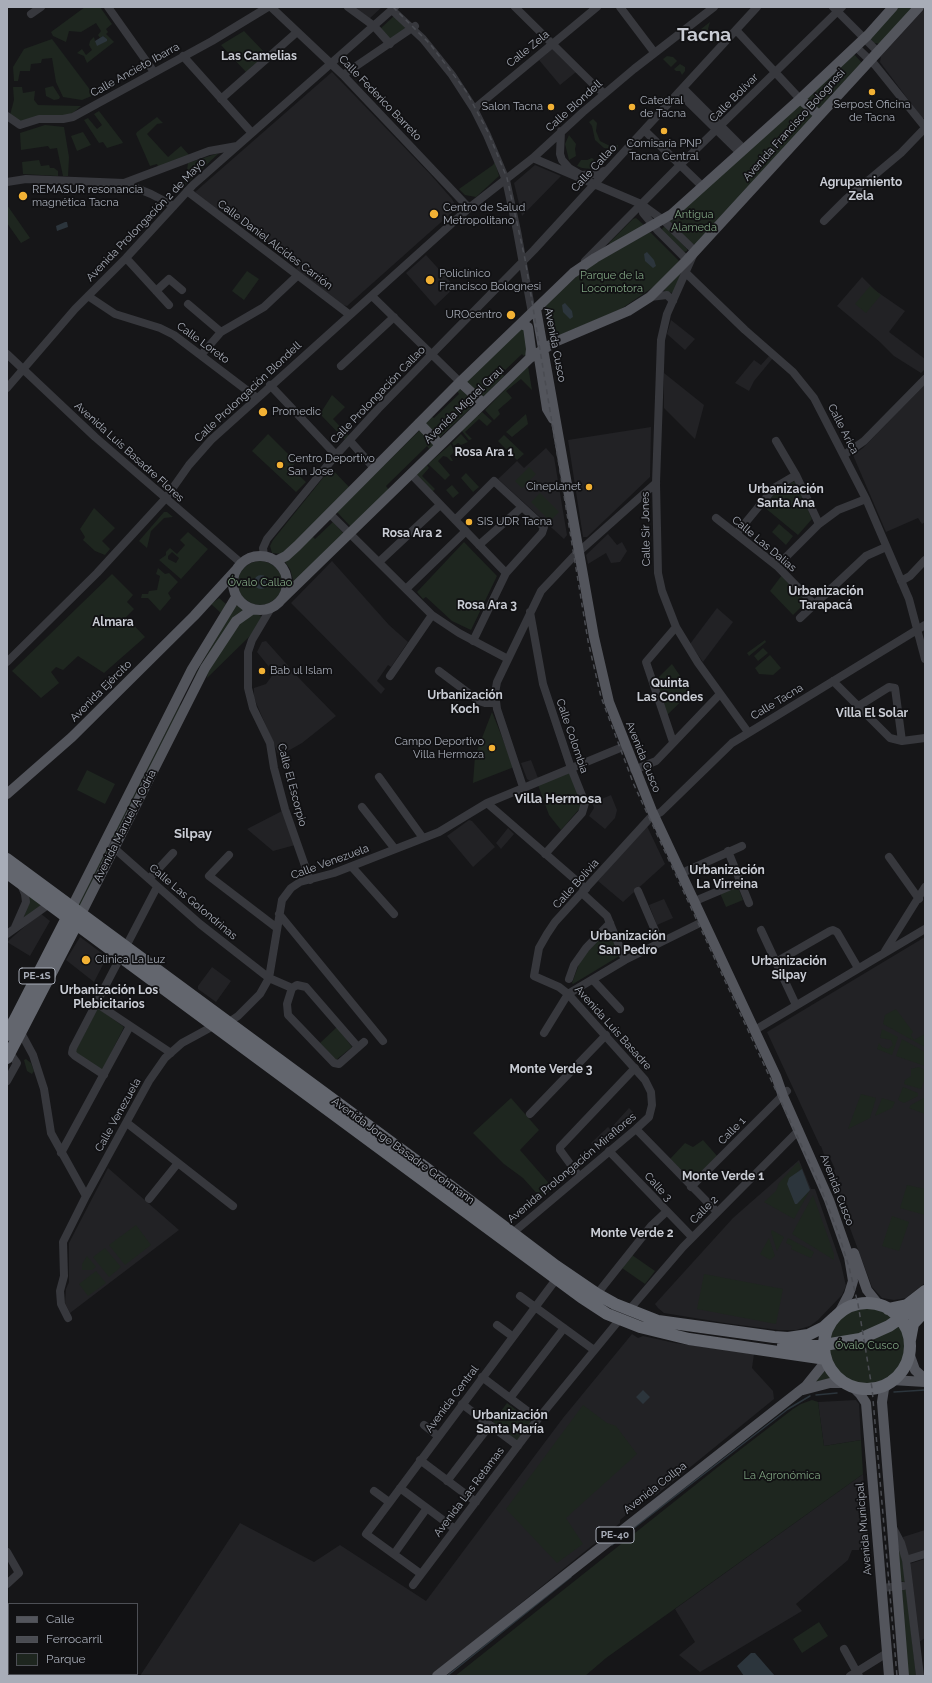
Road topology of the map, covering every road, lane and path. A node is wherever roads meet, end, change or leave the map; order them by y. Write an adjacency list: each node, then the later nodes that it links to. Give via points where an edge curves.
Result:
1 (41, 7): 14 (street)
2 (108, 7): 28 (street)
3 (269, 7): 18 (street, Calle Federico Barreto); 25 (street, Calle Ancieto Ibarra)
4 (348, 7): 15 (street)
5 (515, 7): 21 (street)
6 (597, 7): 21 (street, Calle Zela)
7 (620, 7): 24 (street)
8 (714, 7): 24 (street, Calle Blondell)
9 (757, 7): 17 (street, Calle Callao)
10 (893, 7): 19 (main road, Avenida Francisco Bolognesi)
11 (919, 7): 23 (main road, Avenida Francisco Bolognesi)
12 (395, 8): 15 (street, Avenida Prolongación 2 de Mayo); 16 (street, Avenida Cusco)
13 (838, 8): 19 (street); 29 (street, Calle Bolívar)
14 (31, 14)
15 (374, 26): 20 (street); 27 (street, Avenida Prolongación 2 de Mayo)
16 (414, 27): 20 (street); 35 (street, Avenida Cusco)
17 (736, 30): 29 (street); 31 (street, Calle Callao)
18 (297, 32): 27 (street, Calle Federico Barreto); 34 (street)
19 (864, 38): 22 (main road, Avenida Francisco Bolognesi); 23 (street)
20 (390, 44): 30 (street)
21 (552, 44): 32 (street); 35 (street, Calle Zela)
22 (856, 47): 26 (street); 33 (main road, Avenida Francisco Bolognesi)
23 (877, 51): 26 (main road, Avenida Francisco Bolognesi)
24 (654, 52): 32 (street, Calle Blondell)
25 (183, 56): 28 (street, Calle Ancieto Ibarra); 34 (street)
26 (869, 60): 37 (main road, Avenida Francisco Bolognesi); 38 (street)
27 (331, 64): 30 (street, Calle Federico Barreto); 42 (street, Avenida Prolongación 2 de Mayo)
28 (154, 72): 36 (street, Calle Ancieto Ibarra, via 73,117 39,119 20,125)
29 (775, 72): 33 (street); 39 (street, Calle Bolívar)
30 (343, 75): 56 (street, Calle Federico Barreto)
31 (681, 91): 39 (street); 40 (street, Calle Callao)
32 (604, 94): 41 (street, Calle Blondell)
33 (800, 98): 37 (main road); 44 (main road, Avenida Francisco Bolognesi)
34 (222, 99): 42 (street)
35 (475, 107): 48 (street, Avenida Cusco, via 492,134)
36 (7, 116)
37 (818, 116): 60 (main road, Avenida Francisco Bolognesi)
38 (925, 127): 58 (street)
39 (719, 128): 44 (street); 46 (street, Calle Bolívar)
40 (644, 130): 46 (street); 47 (street, Calle Callao)
41 (561, 131): 45 (street, Calle Blondell); 47 (street, via 560,154 569,168 581,174)
42 (252, 133): 43 (street, Avenida Prolongación 2 de Mayo)
43 (237, 146): 50 (street, via 209,151); 53 (street, Avenida Prolongación 2 de Mayo)
44 (742, 151): 52 (main road, Avenida Francisco Bolognesi)
45 (533, 158): 48 (street, Calle Blondell); 51 (street)
46 (681, 164): 52 (street); 54 (street, Calle Bolívar)
47 (606, 171): 51 (street, Calle Callao)
48 (508, 178): 56 (street, Calle Prolongación Blondell); 62 (street, Avenida Cusco)
49 (7, 182): 50 (street, via 26,179)
50 (124, 183): 55 (street)
51 (593, 185): 54 (street); 62 (street, Calle Callao)
52 (702, 186): 57 (main road, Avenida Francisco Bolognesi)
53 (187, 191): 55 (street, Avenida Prolongación 2 de Mayo); 66 (street, Calle Daniel Alcídes Carrión)
54 (641, 204): 57 (street); 59 (street); 64 (street, Avenida Miguel Grau)
55 (174, 206): 61 (street, Avenida Prolongación 2 de Mayo)
56 (469, 208): 70 (street, Calle Prolongación Blondell)
57 (663, 220): 59 (main road, Avenida Francisco Bolognesi); 60 (street)
58 (824, 221)
59 (652, 225): 63 (street); 64 (main road, Avenida Miguel Grau)
60 (695, 251): 63 (main road, Avenida Francisco Bolognesi); 65 (street)
61 (126, 258): 68 (street); 69 (street, Avenida Prolongación 2 de Mayo)
62 (525, 258): 76 (street, Avenida Cusco); 85 (street, Calle Prolongación Callao)
63 (687, 260): 65 (street); 71 (main road, Avenida Miguel Grau)
64 (573, 273): 72 (main road, Avenida Miguel Grau)
65 (687, 274): 73 (street, Calle Sir Jones); 101 (street, Calle Arica, via 802,381 818,404)
66 (297, 276): 77 (street, Calle Daniel Alcídes Carrión); 80 (street, via 264,307)
67 (182, 290): 68 (street, via 169,279)
68 (156, 291): 75 (street)
69 (88, 296): 84 (street, Calle Loreto, via 119,316 167,331); 89 (street, Avenida Prolongación 2 de Mayo, via 48,338)
70 (372, 296): 77 (street, Calle Prolongación Blondell); 78 (street)
71 (650, 297): 73 (street, via 667,295); 81 (main road, Avenida Miguel Grau, via 628,311)
72 (546, 299): 76 (main road, Avenida Miguel Grau); 81 (main road, via 543,308 546,331)
73 (673, 301): 105 (street, Calle Sir Jones, via 664,326 659,353)
74 (188, 304): 80 (street)
75 (169, 305)
76 (534, 311): 79 (main road, Avenida Miguel Grau); 82 (main road, Avenida Cusco)
77 (350, 315): 92 (street, Calle Prolongación Blondell)
78 (394, 318): 85 (street); 87 (street)
79 (521, 324): 82 (main road, via 528,327 531,349); 91 (main road, Avenida Miguel Grau)
80 (221, 332): 84 (street)
81 (555, 342): 82 (main road, Avenida Miguel Grau)
82 (537, 353): 95 (main road, Avenida Miguel Grau); 119 (main road, Avenida Cusco, via 557,424)
83 (7, 354): 86 (street, Avenida Luis Basadre Flores)
84 (202, 354): 94 (street, Calle Loreto)
85 (432, 355): 91 (street); 97 (street, Calle Prolongación Callao)
86 (16, 364): 88 (street); 89 (street, Avenida Luis Basadre Flores)
87 (341, 366)
88 (7, 367)
89 (23, 370): 93 (street, Avenida Prolongación 2 de Mayo); 106 (street, Avenida Luis Basadre Flores)
90 (925, 379): 101 (street, via 864,441)
91 (460, 382): 95 (main road); 96 (main road, Avenida Miguel Grau)
92 (270, 385): 94 (street, Calle Prolongación Blondell); 100 (street)
93 (7, 388)
94 (257, 398): 106 (street, Calle Prolongación Blondell, via 210,440)
95 (483, 404): 99 (main road, Avenida Miguel Grau)
96 (419, 423): 99 (main road); 102 (main road, Avenida Miguel Grau)
97 (350, 440): 100 (street, Calle Prolongación Callao); 102 (street)
98 (776, 441): 104 (street)
99 (440, 445): 103 (main road, Avenida Miguel Grau)
100 (336, 455): 120 (street, Calle Prolongación Callao, via 266,539)
101 (844, 455): 107 (street, Calle Arica)
102 (374, 468): 110 (main road, Avenida Miguel Grau)
103 (411, 474): 108 (street); 115 (main road, Avenida Miguel Grau)
104 (796, 474): 113 (street); 116 (street, via 774,488)
105 (656, 483): 119 (street); 138 (street, Calle Sir Jones, via 658,574)
106 (165, 499): 124 (street, Avenida Luis Basadre Flores); 143 (street, Calle Prolongación Blondell, via 97,573)
107 (866, 499): 113 (street, via 838,510); 118 (street, Calle Arica)
108 (440, 505): 112 (street); 123 (street)
109 (522, 506): 112 (street, via 494,481); 117 (street); 126 (street, via 544,527 542,533)
110 (329, 513): 115 (street); 122 (main road, Avenida Miguel Grau, via 286,556)
111 (716, 518): 116 (street, Calle Las Dalias)
112 (455, 520): 114 (street)
113 (819, 524): 125 (street)
114 (466, 531): 117 (street); 128 (street)
115 (350, 533): 123 (street); 131 (main road, Avenida Miguel Grau)
116 (737, 533): 125 (street, Calle Las Dalias)
117 (479, 545): 126 (street)
118 (886, 547): 127 (street, Calle Arica); 132 (street, via 866,556)
119 (579, 553): 135 (street, via 541,591); 155 (main road, Avenida Cusco, via 603,680)
120 (264, 556): 122 (main road); 124 (main road, via 251,557)
121 (925, 560): 127 (street, via 910,576)
122 (276, 561): 131 (main road, via 283,568 287,582 286,592)
123 (378, 562): 128 (street)
124 (239, 566): 129 (main road, via 232,582); 130 (main road, Avenida Ejército)
125 (777, 566): 132 (street, Calle Las Dalias)
126 (506, 573): 140 (street)
127 (901, 581): 139 (street, Calle Arica)
128 (406, 589): 136 (street)
129 (236, 595): 130 (main road, Avenida Ejército, via 217,596); 134 (main road, via 242,604); 147 (main road, Avenida Manuel A. Odría, via 209,641)
130 (209, 600): 160 (main road, Avenida Ejército, via 72,737)
131 (280, 601): 133 (main road)
132 (814, 604): 137 (street)
133 (271, 608): 134 (main road); 178 (street, Calle El Escorpio, via 252,640 248,652 248,688 252,704 270,744 285,810)
134 (253, 609): 147 (main road, Avenida Manuel A. Odría, via 236,621)
135 (530, 611): 141 (street); 156 (street, Calle Colombia, via 543,684)
136 (432, 615): 140 (street); 145 (street)
137 (800, 618)
138 (676, 627): 148 (street, Calle Sir Jones); 154 (street, via 646,662)
139 (922, 627): 142 (street, Calle Arica); 146 (street, Calle Tacna)
140 (473, 641): 141 (street)
141 (508, 659): 149 (street, via 497,682)
142 (925, 659)
143 (7, 662)
144 (439, 671): 149 (street, via 479,701)
145 (390, 676)
146 (833, 681): 150 (street); 151 (street, Calle Tacna)
147 (186, 692): 165 (main road, Avenida Manuel A. Odría); 167 (main road, Avenida Manuel A. Odría)
148 (720, 694): 151 (street, Calle Sir Jones); 154 (street)
149 (496, 703): 159 (street)
150 (857, 706): 153 (street, via 890,738); 153 (street, via 889,687 895,688)
151 (748, 732): 163 (street, Calle Tacna, via 718,755)
152 (925, 738): 153 (street)
153 (902, 741)
154 (673, 742): 157 (street, via 656,760)
155 (625, 746): 156 (street, Calle Venezuela); 157 (main road, Avenida Cusco)
156 (571, 768): 159 (street, Calle Venezuela); 171 (street, Calle Colombia, via 584,798 584,808)
157 (634, 770): 163 (main road, Avenida Cusco)
158 (379, 777): 164 (street)
159 (524, 787): 161 (street, Calle Venezuela)
160 (7, 794)
161 (487, 803): 164 (street, Calle Venezuela, via 439,832); 171 (street)
162 (362, 807): 168 (street)
163 (654, 816): 176 (main road, Avenida Cusco); 182 (street, Calle Bolivia)
164 (423, 838): 168 (street, Calle Venezuela)
165 (106, 841): 167 (street, Calle Las Golondrinas); 190 (main road, Avenida Manuel A. Odría)
166 (742, 846): 169 (street)
167 (114, 848): 177 (street, Calle Las Golondrinas); 190 (main road, Avenida Manuel A. Odría)
168 (395, 849): 174 (street, Calle Venezuela)
169 (728, 851): 176 (street); 179 (street)
170 (173, 853): 177 (street)
171 (545, 854): 182 (street)
172 (228, 855): 193 (street, via 209,876)
173 (889, 857): 184 (street)
174 (352, 867): 178 (street, Calle Venezuela); 189 (street)
175 (11, 873): 185 (highway, Avenida Jorge Basadre Grohmann); 196 (street, via 26,894 26,902 20,918)
176 (682, 873): 186 (main road, Avenida Cusco)
177 (149, 880): 180 (street, Calle Las Golondrinas)
178 (310, 880): 188 (street, Calle Venezuela, via 295,885 287,892)
179 (740, 882): 186 (street); 187 (street)
180 (157, 887): 198 (street); 204 (street, Calle Las Golondrinas)
181 (925, 888): 184 (street)
182 (584, 891): 192 (street, via 607,916); 203 (street, Calle Bolivia, via 547,934 536,962 533,974)
183 (638, 891): 197 (street)
184 (919, 898): 199 (street)
185 (53, 901): 190 (highway, Avenida Jorge Basadre Grohmann); 196 (street)
186 (695, 901): 191 (main road, Avenida Cusco)
187 (749, 903)
188 (279, 914): 193 (street, Calle Venezuela); 219 (street)
189 (394, 914)
190 (74, 916): 198 (highway, Avenida Jorge Basadre Grohmann); 215 (highway, Avenida Manuel A. Odría / PE-1S)
191 (704, 921): 197 (street); 216 (main road, Avenida Cusco)
192 (610, 923): 200 (street); 205 (street, via 586,948 574,965)
193 (277, 928): 204 (street, Calle Venezuela)
194 (925, 929): 199 (street)
195 (761, 930): 201 (street)
196 (10, 932)
197 (660, 942): 200 (street)
198 (124, 953): 209 (street); 212 (highway, Avenida Jorge Basadre Grohmann); 213 (highway, Avenida Jorge Basadre Grohmann)
199 (883, 953): 202 (street)
200 (625, 960): 206 (street)
201 (776, 962): 202 (street, via 833,930 837,932); 210 (street)
202 (858, 968): 210 (street)
203 (535, 977): 208 (street, Avenida Luis Basadre)
204 (269, 978): 207 (street, Calle Las Golondrinas); 212 (street, Calle Venezuela, via 254,1001)
205 (569, 979)
206 (593, 980): 208 (street); 211 (street)
207 (292, 988): 207 (street, Calle Las Golondrinas, via 287,1004 288,1015 334,1063 339,1064 361,1044 306,987 297,985)
208 (568, 994): 217 (street); 218 (street, Avenida Luis Basadre)
209 (96, 1003): 214 (street); 223 (street, via 72,1053)
210 (796, 1005): 216 (street)
211 (620, 1009)
212 (229, 1022): 213 (street, Calle Venezuela); 231 (highway, Avenida Jorge Basadre Grohmann)
213 (215, 1025): 220 (street, Calle Venezuela, via 182,1043); 231 (highway, Avenida Jorge Basadre Grohmann)
214 (130, 1026): 220 (street); 223 (street)
215 (12, 1028): 221 (highway, Avenida Manuel A. Odría / PE-1S); 233 (street, via 33,1055 44,1089 48,1126)
216 (755, 1030): 225 (main road, Avenida Cusco)
217 (544, 1034)
218 (606, 1035): 222 (street, Avenida Luis Basadre); 227 (street)
219 (383, 1041)
220 (171, 1053): 228 (street, Calle Venezuela, via 149,1081)
221 (8, 1056): 224 (street, Avenida Manuel A. Odría, via 17,1062)
222 (635, 1068): 226 (street, Avenida Luis Basadre, via 649,1086 652,1099); 235 (street, via 560,1147)
223 (104, 1075): 233 (street)
224 (7, 1081)
225 (785, 1094): 230 (main road, Avenida Cusco); 236 (street, Calle 1); 250 (main road, Avenida Cusco, via 824,1171 867,1290)
226 (650, 1111): 229 (street, Avenida Prolongación Miraflores, via 649,1117)
227 (530, 1114)
228 (127, 1123): 234 (street); 237 (street, Calle Venezuela)
229 (636, 1129): 232 (street, Avenida Prolongación Miraflores); 236 (street)
230 (799, 1130): 241 (street, Calle 2); 253 (main road, Avenida Cusco, via 829,1200 852,1267 853,1281 849,1294)
231 (373, 1136): 242 (highway, Avenida Jorge Basadre Grohmann)
232 (609, 1151): 235 (street, Avenida Prolongación Miraflores); 240 (street, Calle 3)
233 (61, 1153): 237 (street)
234 (178, 1163): 238 (street); 239 (street)
235 (579, 1176): 242 (street, Avenida Prolongación Miraflores)
236 (691, 1187): 241 (street)
237 (86, 1196): 254 (street, Calle Venezuela, via 63,1242 64,1276 60,1291 61,1304)
238 (149, 1199)
239 (233, 1206)
240 (666, 1212): 243 (street, Calle 3); 246 (street, via 651,1226)
241 (717, 1212): 243 (street, Calle 2)
242 (509, 1236): 244 (highway, Avenida Jorge Basadre Grohmann); 246 (highway, Avenida Jorge Basadre Grohmann)
243 (692, 1237): 251 (street, Calle 2)
244 (557, 1278): 249 (street, Avenida Central); 255 (highway, Avenida Jorge Basadre Grohmann, via 586,1300)
245 (925, 1291): 250 (highway, via 907,1305)
246 (597, 1294): 251 (highway, Avenida Jorge Basadre Grohmann)
247 (520, 1296): 249 (street)
248 (925, 1301): 258 (highway, via 889,1326 865,1337 839,1344 780,1345)
249 (534, 1306): 257 (street); 259 (street, Avenida Central)
250 (883, 1307): 253 (highway, via 858,1304); 260 (highway, via 894,1313 905,1326)
251 (629, 1310): 258 (highway, Avenida Jorge Basadre Grohmann)
252 (925, 1311): 260 (highway, via 913,1324)
253 (836, 1316): 258 (highway, Avenida Jorge Basadre Grohmann, via 824,1327 808,1335 788,1338); 262 (highway, via 825,1337)
254 (68, 1318)
255 (620, 1319): 258 (highway, Avenida Jorge Basadre Grohmann); 261 (street, Avenida Las Retamas)
256 (498, 1325): 259 (street)
257 (564, 1328): 261 (street); 268 (street)
258 (669, 1329): 262 (highway, Avenida Jorge Basadre Grohmann, via 689,1340)
259 (512, 1336): 263 (street, Avenida Central)
260 (909, 1347): 264 (main road, via 915,1370); 265 (highway, via 905,1366)
261 (594, 1350): 270 (street, Avenida Las Retamas)
262 (826, 1359): 266 (highway, via 836,1375); 267 (main road, PE-40, via 810,1381)
263 (482, 1377): 268 (street); 269 (street, Avenida Central)
264 (925, 1380): 265 (main road)
265 (890, 1382): 266 (highway, via 872,1388); 282 (main road, via 884,1389 882,1402)
266 (849, 1384): 267 (main road, PE-40, via 830,1383); 293 (main road, Avenida Municipal, via 866,1403)
267 (794, 1394): 297 (main road, Avenida Collpa / PE-40)
268 (510, 1398): 270 (street)
269 (462, 1404): 272 (street); 273 (street, Avenida Central)
270 (538, 1419): 274 (street, Avenida Las Retamas)
271 (424, 1425): 273 (street)
272 (490, 1425): 274 (street); 276 (street)
273 (438, 1436): 275 (street, Avenida Central)
274 (518, 1446): 280 (street, Avenida Las Retamas)
275 (420, 1460): 276 (street); 277 (street, Avenida Central)
276 (447, 1480): 280 (street)
277 (400, 1488): 279 (street, Avenida Central); 281 (street)
278 (374, 1491): 279 (street)
279 (389, 1502): 285 (street, Avenida Central, via 366,1534)
280 (476, 1502): 283 (street, Avenida Las Retamas)
281 (427, 1508): 283 (street); 285 (street)
282 (892, 1527): 287 (street, via 901,1543); 292 (main road)
283 (455, 1529): 288 (street, Avenida Las Retamas)
284 (7, 1552): 289 (street, via 19,1573)
285 (394, 1554): 288 (street)
286 (925, 1554): 287 (street)
287 (906, 1560): 291 (street)
288 (421, 1574): 290 (street, Avenida Las Retamas)
289 (7, 1584)
290 (413, 1585)
291 (909, 1585): 292 (street); 300 (street)
292 (897, 1586): 293 (street); 299 (main road)
293 (882, 1588): 295 (main road, Avenida Municipal)
294 (844, 1649): 296 (street)
295 (887, 1653): 296 (street); 298 (main road, Avenida Municipal)
296 (855, 1674)
297 (437, 1676)
298 (889, 1676)
299 (904, 1676)
300 (920, 1676)

